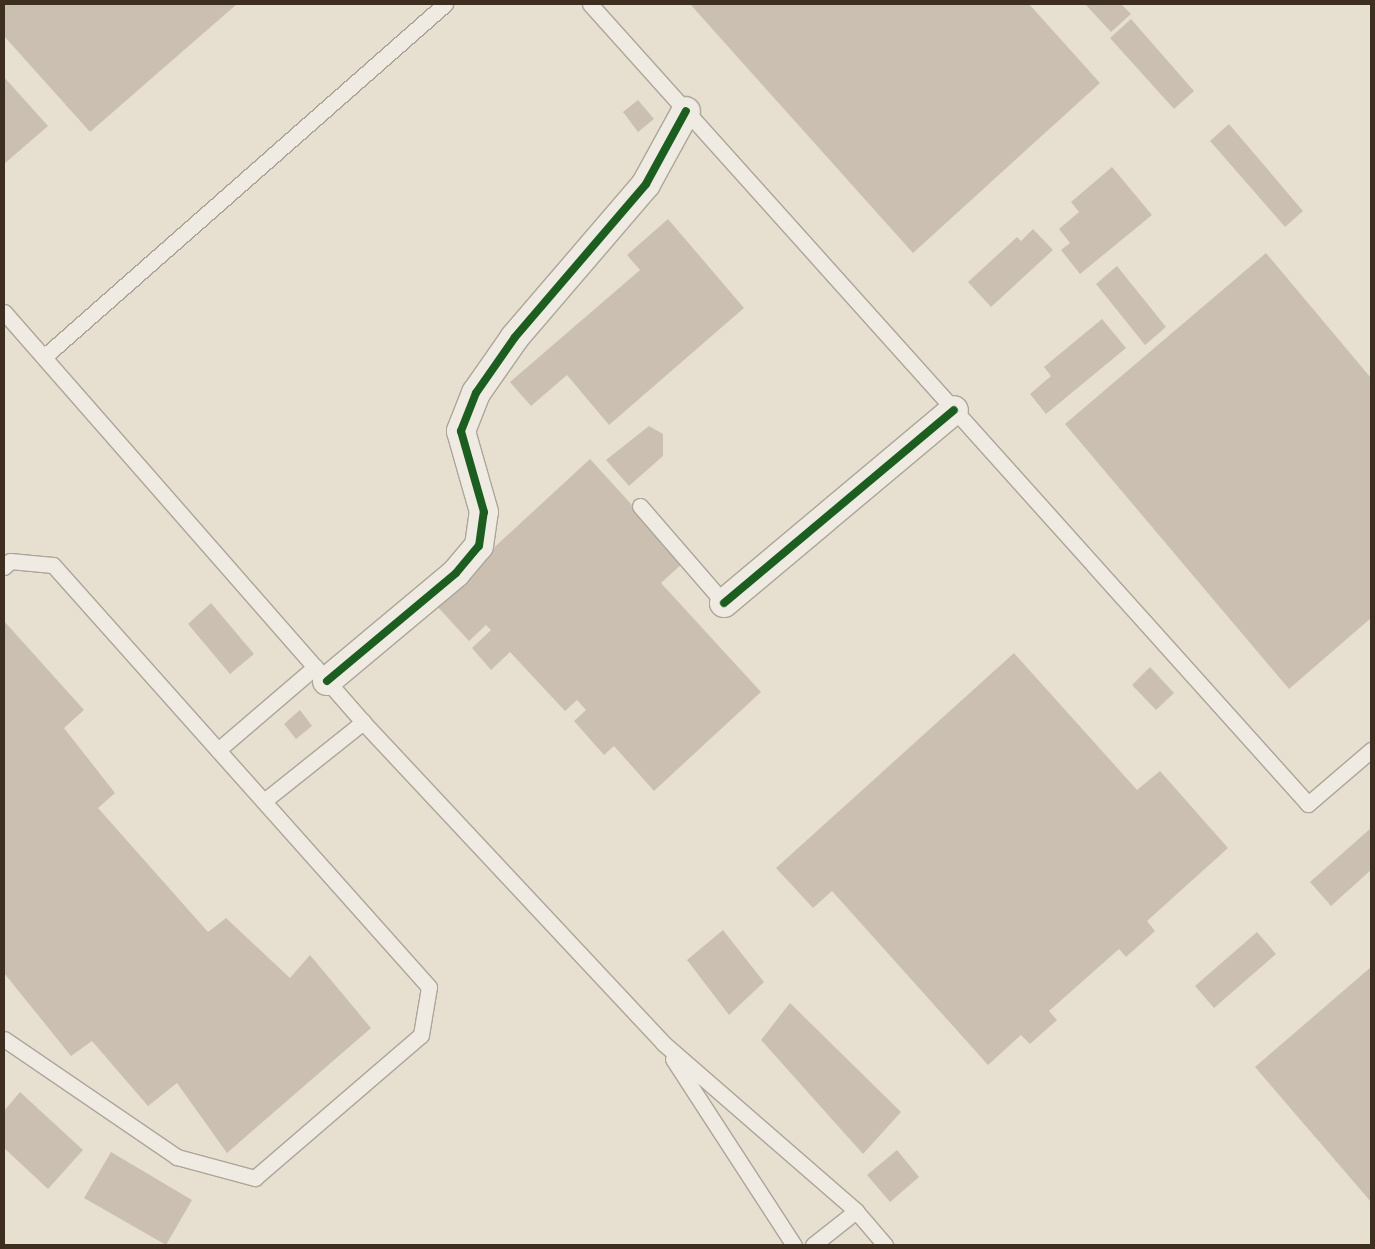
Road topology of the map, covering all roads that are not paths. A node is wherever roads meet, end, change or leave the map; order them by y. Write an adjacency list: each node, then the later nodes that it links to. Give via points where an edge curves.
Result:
1 (444, 4): 5 (lane)
2 (590, 4): 3 (lane)
3 (686, 111): 6 (lane); 10 (street, via 646,184 515,337 476,393 460,431 484,512 479,546 456,573)
4 (4, 312): 5 (lane)
5 (45, 356): 10 (lane)
6 (954, 410): 9 (street); 13 (lane, via 1308,804)
7 (640, 506): 9 (lane)
8 (4, 567): 12 (lane, via 10,561 53,565)
9 (724, 603)
10 (321, 674): 11 (lane); 12 (lane)
11 (363, 722): 14 (lane); 16 (lane)
12 (218, 750): 14 (lane)
13 (1371, 750)
14 (264, 801): 15 (lane, via 429,987 421,1036 255,1178 177,1158)
15 (4, 1039)
16 (663, 1043): 17 (lane); 18 (lane)
17 (856, 1211): 19 (lane); 20 (lane)
18 (794, 1245)
19 (813, 1245)
20 (885, 1245)

